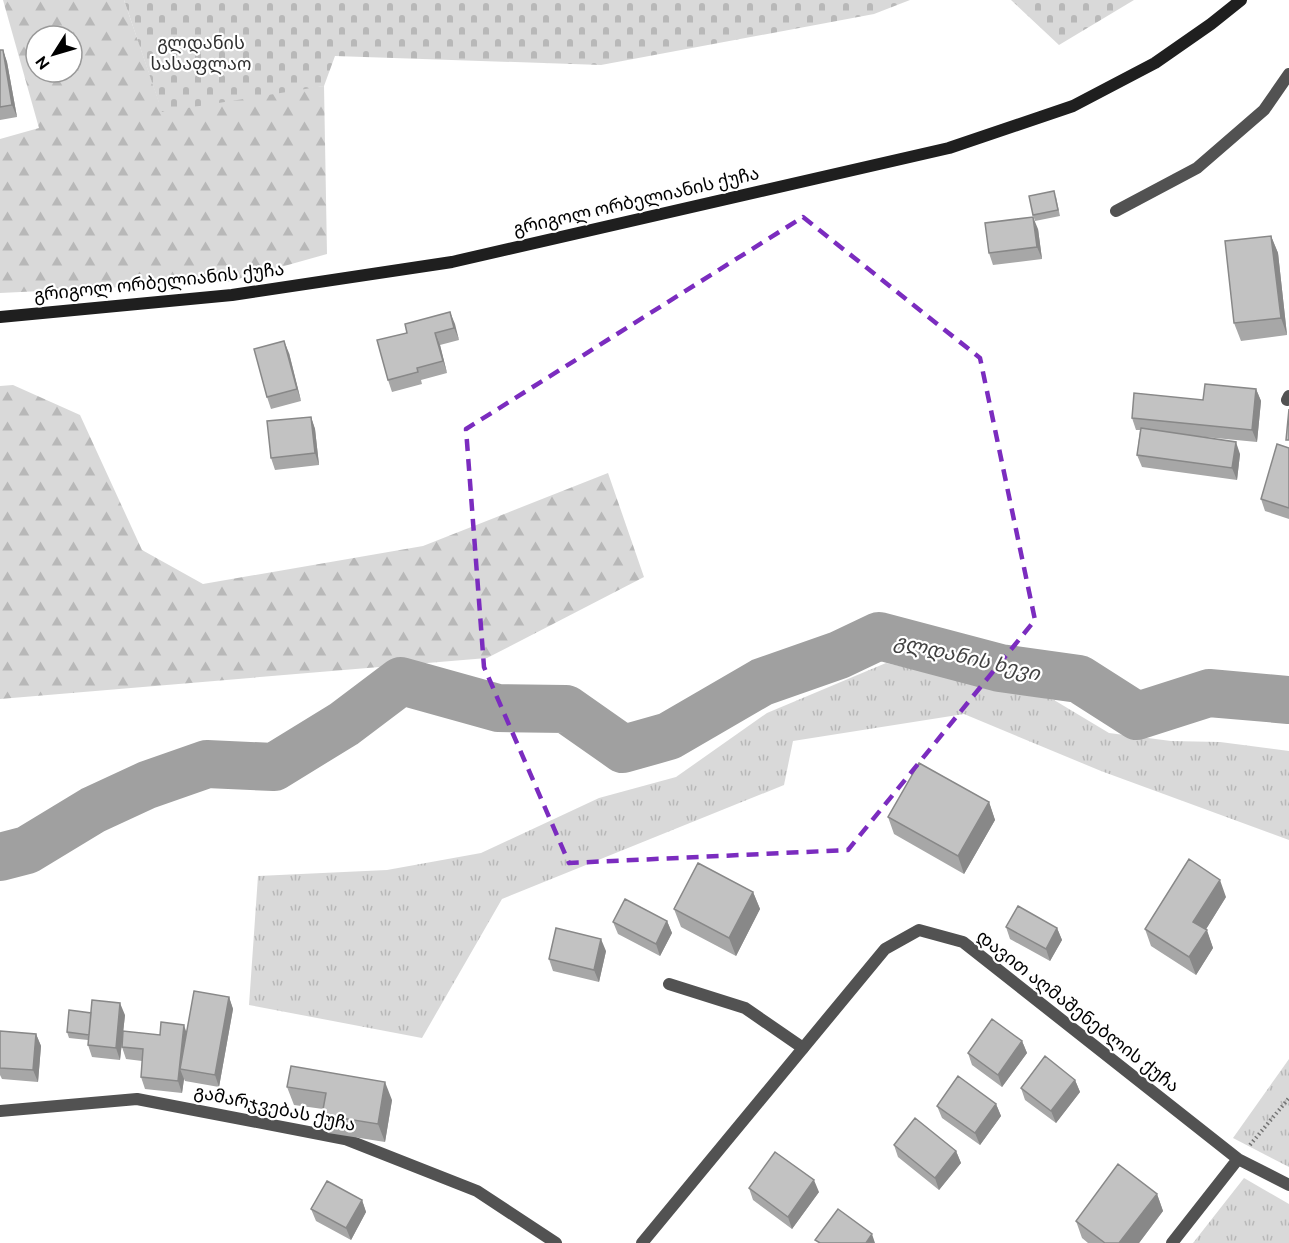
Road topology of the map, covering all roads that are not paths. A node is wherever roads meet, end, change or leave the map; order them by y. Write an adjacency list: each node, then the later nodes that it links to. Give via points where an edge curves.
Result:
1 (1241, 0): 4 (main road, გრიგოლ ორბელიანის ქუჩა, via 1155,63 1073,106 949,148 452,262 232,295)
2 (1289, 74): 3 (street, via 1264,110 1197,168)
3 (1116, 211)
4 (0, 317)
5 (669, 984): 6 (street, via 745,1008)
6 (803, 1048): 8 (street, დავით აღმაშენებლის ქუჩა, via 885,949 919,930 963,942); 11 (street, დავით აღმაშენებლის ქუჩა)
7 (0, 1111): 10 (street, გამარჯვებას ქუჩა, via 137,1099 345,1139 477,1191)
8 (1238, 1159): 9 (street, დავით აღმაშენებლის ქუჩა); 12 (street)
9 (1289, 1185)
10 (556, 1243)
11 (642, 1243)
12 (1172, 1243)

